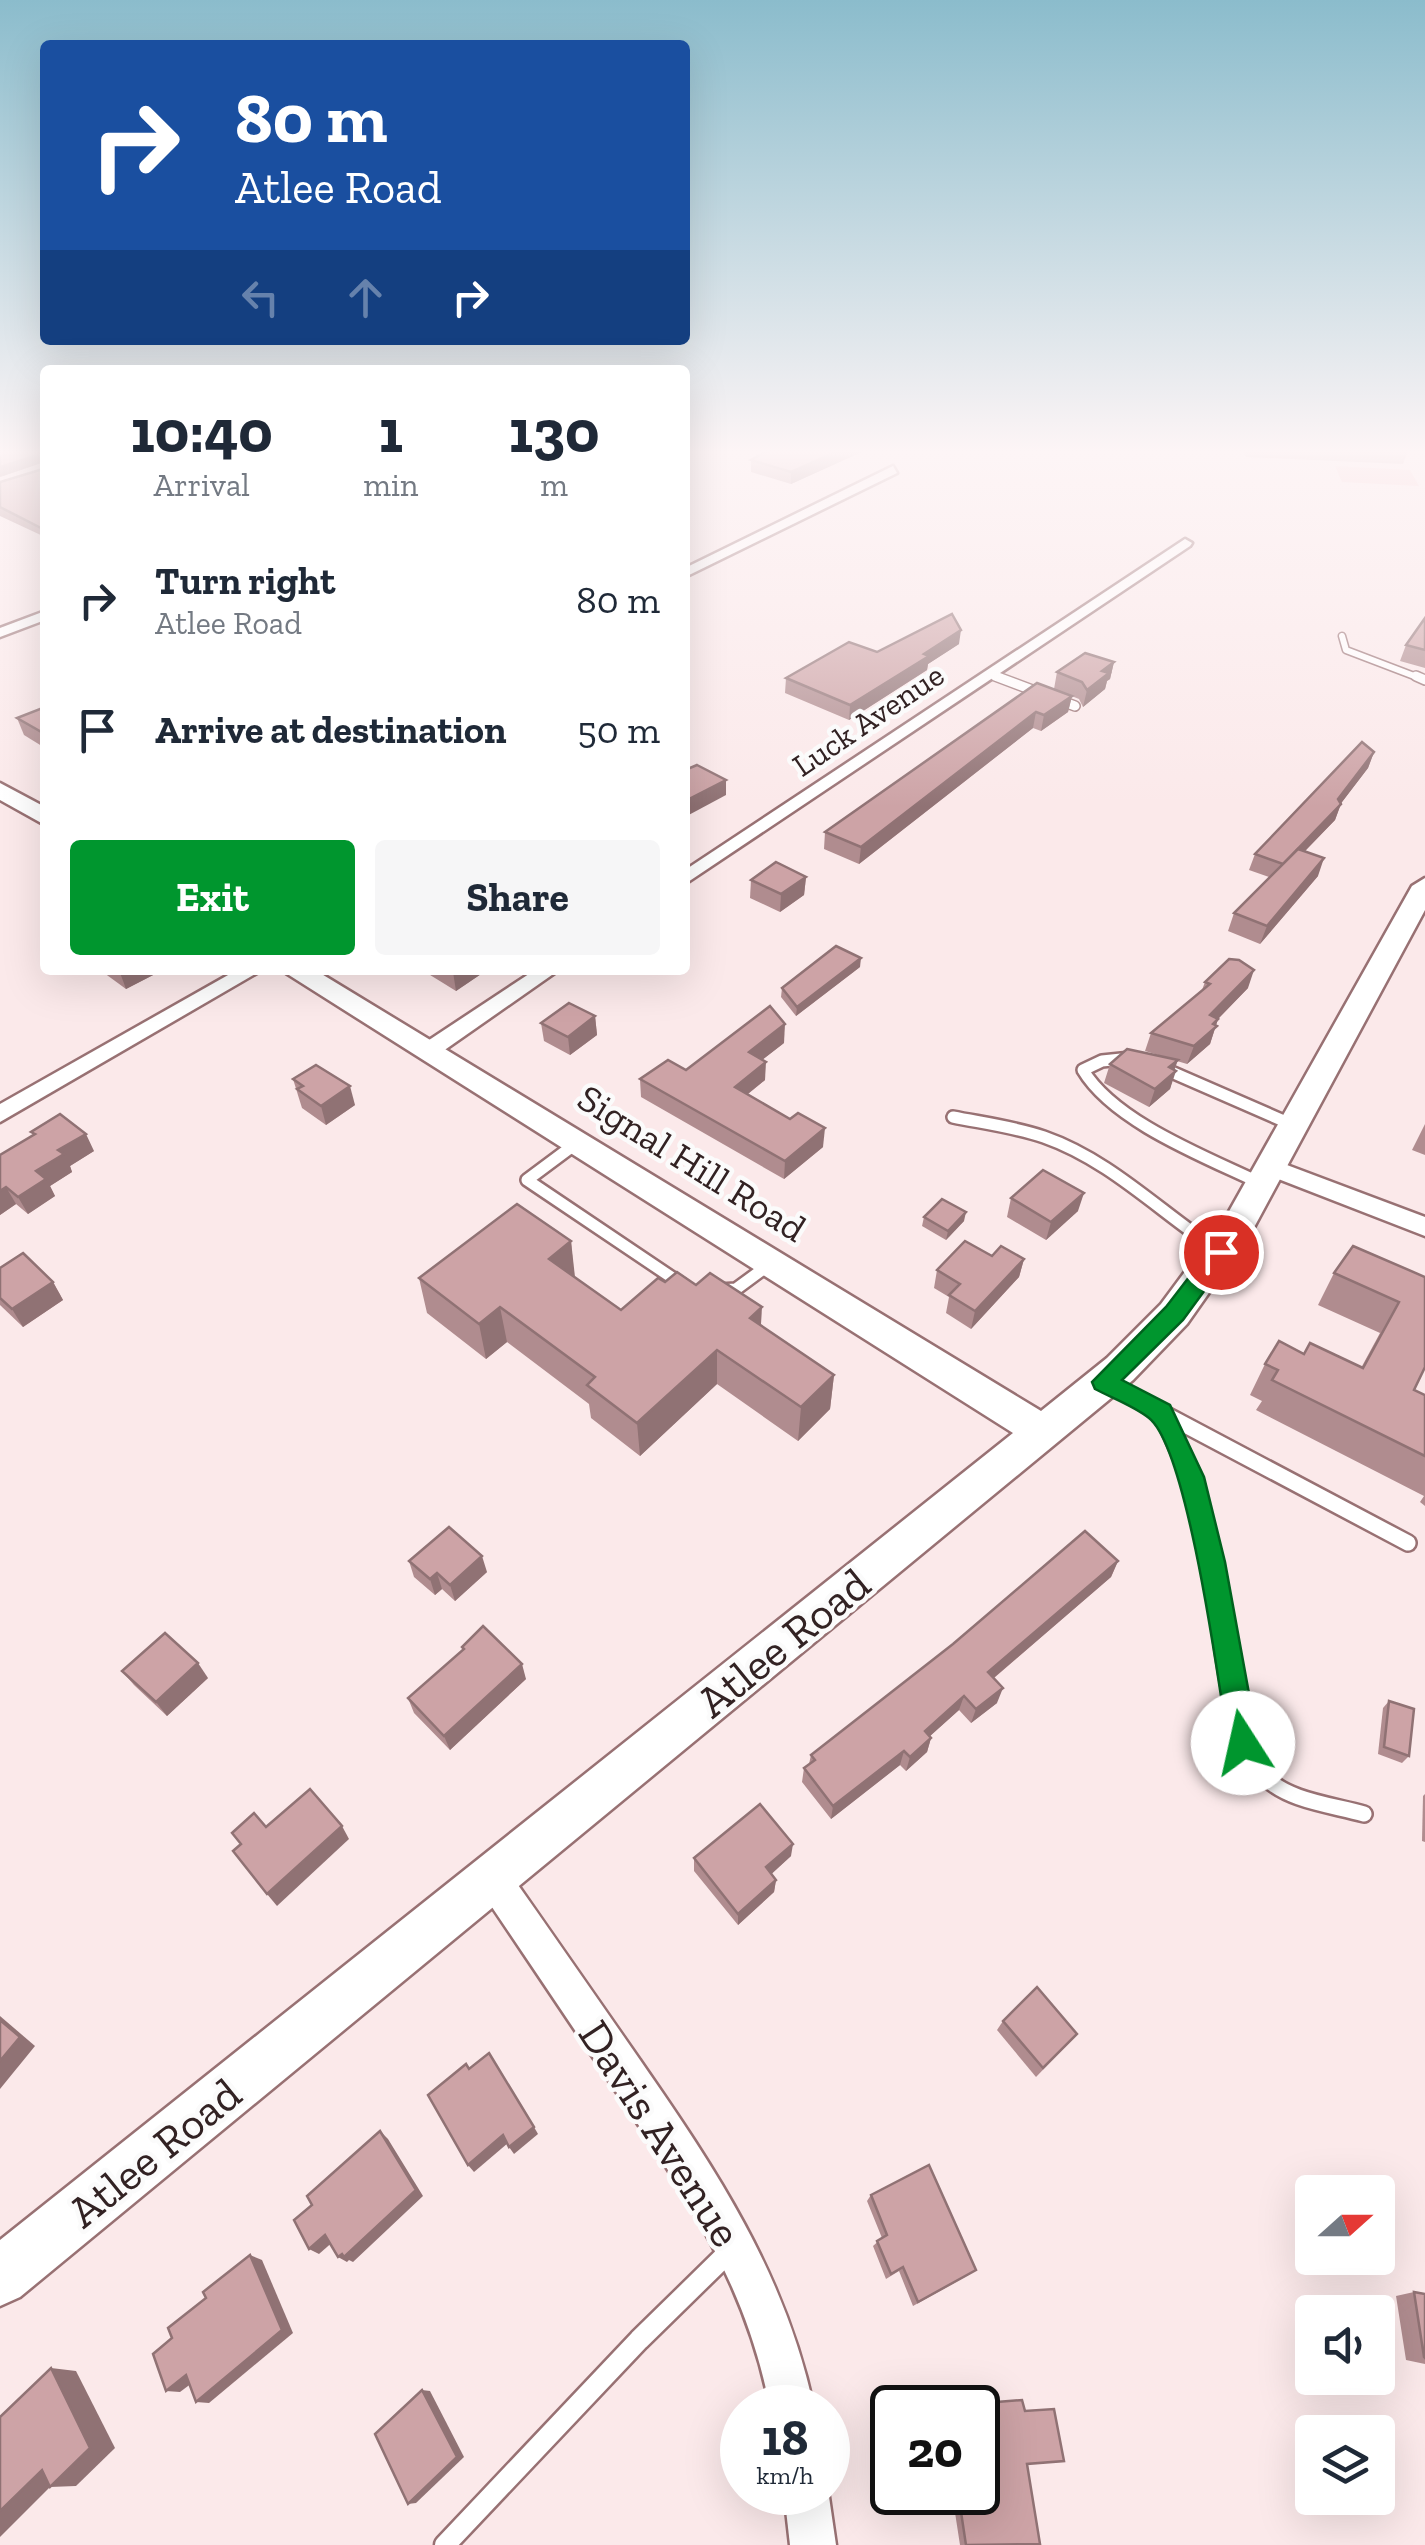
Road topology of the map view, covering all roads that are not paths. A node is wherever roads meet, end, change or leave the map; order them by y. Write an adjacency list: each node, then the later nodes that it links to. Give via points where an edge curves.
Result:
1 (1148, 569): 5 (street, Luck Avenue)
2 (40, 617): 3 (street)
3 (0, 633)
4 (1342, 636): 6 (lane, via 1346,650)
5 (990, 674): 7 (lane); 10 (street, Luck Avenue)
6 (1425, 680)
7 (1075, 706)
8 (0, 790): 9 (main road)
9 (40, 815)
10 (690, 875)
11 (1425, 886): 18 (main road, Atlee Road)
12 (243, 975): 16 (street)
13 (303, 975): 15 (main road, Signal Hill Road)
14 (541, 975): 15 (street)
15 (428, 1051): 19 (main road, Signal Hill Road)
16 (0, 1114)
17 (953, 1117): 22 (lane, via 1042,1136 1084,1155)
18 (1294, 1125): 20 (main road, Atlee Road); 20 (lane, via 1129,1057 1083,1070 1096,1093 1180,1143)
19 (578, 1142): 23 (main road, Signal Hill Road); 23 (lane, via 527,1180 680,1284 736,1288)
20 (1267, 1176): 21 (street); 22 (main road, Atlee Road)
21 (1425, 1227)
22 (1221, 1252): 24 (main road, Atlee Road, via 1174,1314)
23 (772, 1263): 26 (main road, Signal Hill Road)
24 (1104, 1382): 25 (lane); 26 (main road, Atlee Road)
25 (1161, 1412): 27 (lane); 28 (lane, via 1191,1477 1206,1535 1243,1743 1265,1776)
26 (1043, 1432): 29 (main road, Atlee Road)
27 (1408, 1543)
28 (1364, 1814)
29 (492, 1876): 30 (street, Davis Avenue, via 708,2192); 31 (main road, Atlee Road)
30 (736, 2244): 32 (street, Davis Avenue, via 776,2338); 34 (lane)
31 (0, 2277)
32 (787, 2385)
33 (809, 2515): 35 (street)
34 (445, 2545)
35 (813, 2545)

